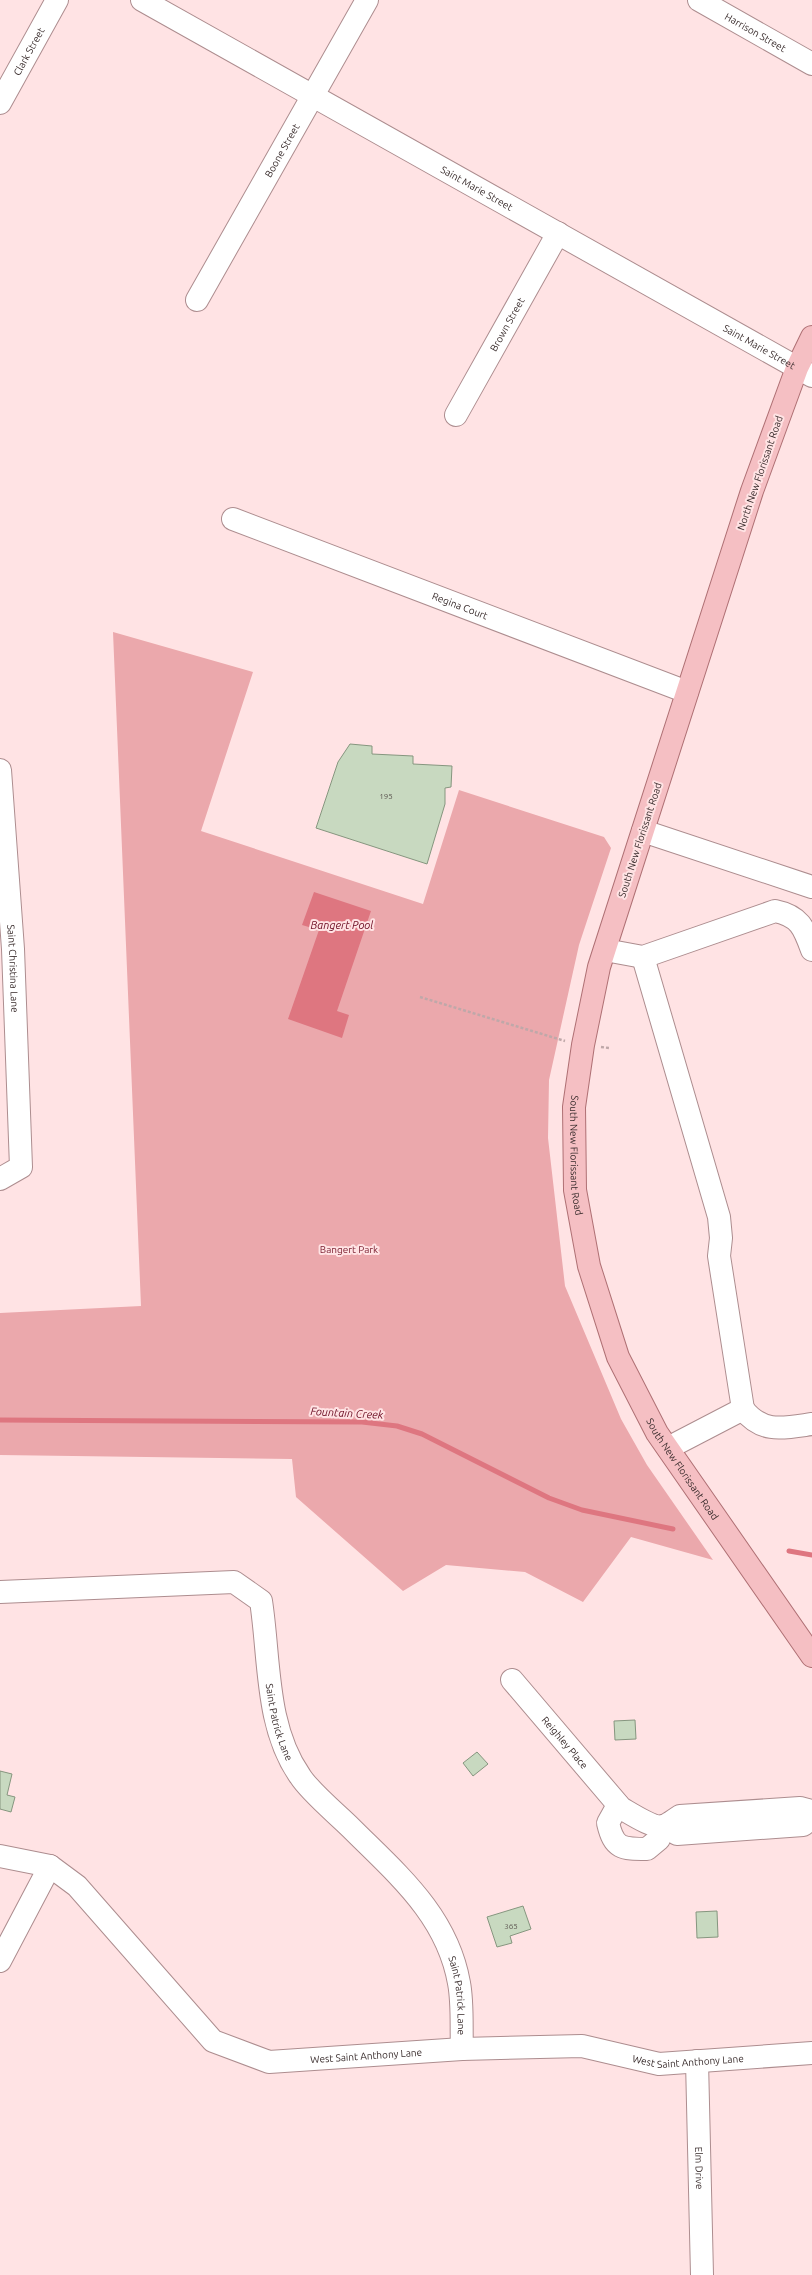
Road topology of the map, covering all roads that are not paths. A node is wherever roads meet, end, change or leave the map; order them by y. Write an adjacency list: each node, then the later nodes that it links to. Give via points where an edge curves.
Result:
1 (57, 0): 7 (street, Clark Street)
2 (142, 0): 6 (street, Saint Marie Street)
3 (367, 0): 6 (street, Boone Street)
4 (698, 0): 5 (street, Harrison Street)
5 (812, 64)
6 (313, 96): 8 (street, Saint Marie Street); 9 (street, Boone Street)
7 (0, 103)
8 (558, 233): 11 (street, Saint Marie Street); 12 (street, Brown Street)
9 (197, 300)
10 (812, 337): 11 (main road, North New Florissant Road)
11 (805, 372): 14 (main road, North New Florissant Road, via 752,491)
12 (456, 415)
13 (233, 519): 15 (street, Regina Court)
14 (713, 612): 15 (main road, South New Florissant Road)
15 (687, 692): 17 (main road, South New Florissant Road)
16 (0, 770): 19 (street, Saint Christina Lane)
17 (643, 831): 18 (street); 20 (main road, South New Florissant Road)
18 (812, 887)
19 (6, 950): 23 (street, Saint Christina Lane, via 21,1167)
20 (605, 950): 22 (street); 26 (main road, South New Florissant Road, via 599,967 583,1045 574,1107 575,1190 589,1266 618,1357)
21 (812, 950): 22 (street, via 805,931 798,922 787,914 775,911)
22 (643, 957): 24 (street, via 719,1217 719,1256)
23 (0, 1179)
24 (743, 1409): 25 (street, via 751,1419 779,1429); 26 (street)
25 (812, 1424)
26 (668, 1448): 28 (main road, South New Florissant Road)
27 (0, 1592): 38 (street, Saint Patrick Lane, via 234,1582 262,1601 268,1678 281,1736 300,1777 418,1896 444,1934 459,1983)
28 (812, 1656)
29 (512, 1680): 30 (street, Reighley Place)
30 (618, 1805): 34 (street, Reighley Place, via 638,1818); 34 (street, via 608,1823 612,1838 626,1849 647,1849 659,1839)
31 (812, 1811): 33 (street, Reighley Place, via 800,1808)
32 (812, 1818): 33 (street, Reighley Place, via 803,1826)
33 (743, 1821): 34 (street, Reighley Place, via 677,1834)
34 (664, 1826)
35 (0, 1856): 36 (street, West Saint Anthony Lane)
36 (50, 1866): 37 (street); 38 (street, West Saint Anthony Lane, via 77,1886 214,2041 269,2062)
37 (0, 1961)
38 (462, 2049): 40 (street, West Saint Anthony Lane, via 582,2046 659,2064)
39 (812, 2052): 40 (street, West Saint Anthony Lane)
40 (697, 2061): 41 (street, Elm Drive)
41 (702, 2275)

